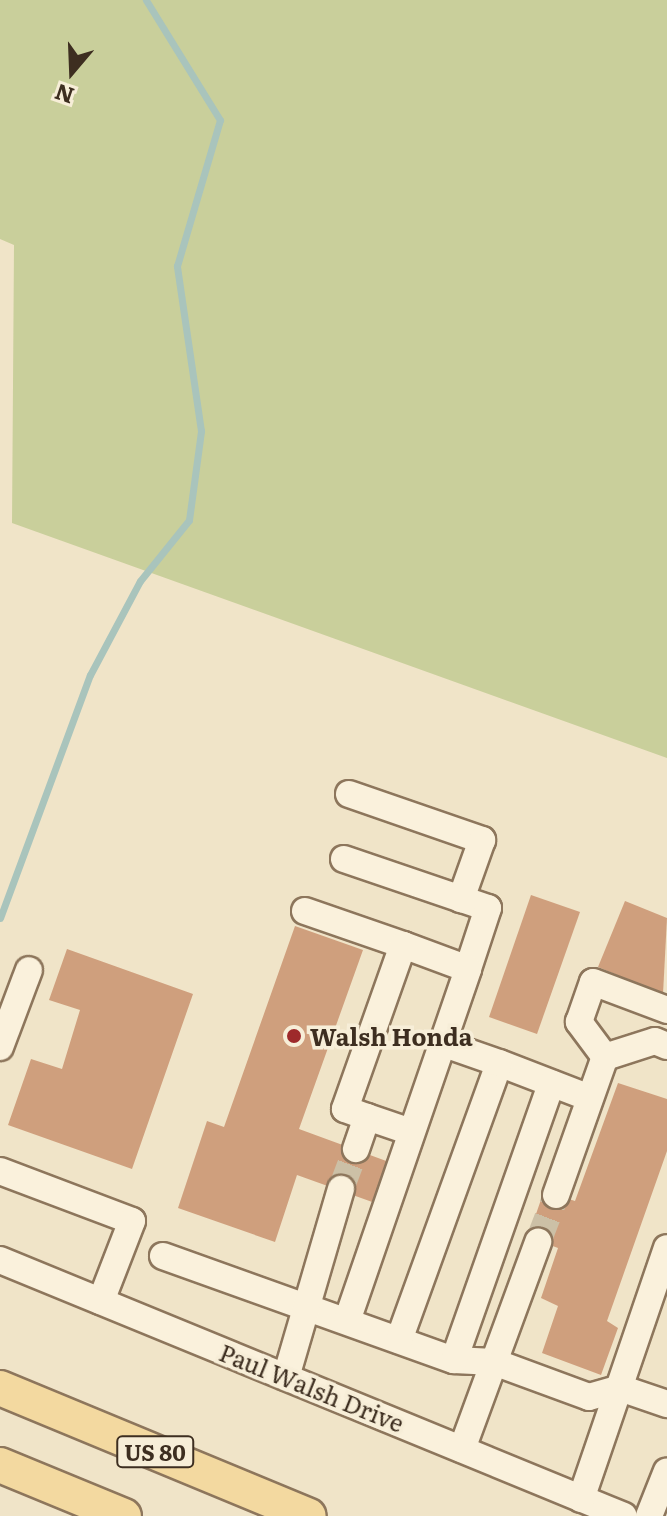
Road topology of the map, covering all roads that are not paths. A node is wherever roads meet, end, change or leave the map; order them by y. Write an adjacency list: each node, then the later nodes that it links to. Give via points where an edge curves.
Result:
1 (349, 794): 3 (street, via 482,840)
2 (344, 859): 3 (street)
3 (461, 899): 6 (street, via 488,908)
4 (305, 911): 5 (street)
5 (403, 945): 6 (street); 16 (street, via 345,1109)
6 (468, 969): 10 (street)
7 (29, 970): 11 (street)
8 (667, 1010): 12 (street, via 593,982 579,1022)
9 (663, 1040): 12 (street)
10 (442, 1043): 13 (street); 17 (street)
11 (0, 1047)
12 (605, 1057): 15 (street)
13 (499, 1063): 14 (street); 29 (street)
14 (551, 1084): 15 (street); 30 (street)
15 (590, 1098): 21 (street)
16 (367, 1117): 17 (street); 18 (street)
17 (411, 1132): 28 (street)
18 (356, 1149)
19 (0, 1171): 26 (street, via 132,1221)
20 (341, 1189): 27 (street)
21 (556, 1195)
22 (538, 1242): 31 (street)
23 (667, 1248): 34 (street)
24 (163, 1256): 27 (street)
25 (0, 1260): 26 (street, Paul Walsh Drive)
26 (101, 1301): 32 (street, Paul Walsh Drive)
27 (307, 1308): 28 (street); 32 (street)
28 (347, 1321): 29 (street)
29 (399, 1340): 30 (street)
30 (454, 1360): 31 (street)
31 (494, 1362): 34 (street, via 589,1397); 36 (street)
32 (286, 1377): 36 (street, Paul Walsh Drive)
33 (0, 1388): 41 (main road, US 80)
34 (620, 1388): 35 (street); 39 (street)
35 (667, 1404)
36 (462, 1449): 39 (street, Paul Walsh Drive)
37 (0, 1465): 40 (main road)
38 (667, 1471): 43 (street)
39 (581, 1499): 42 (street, Paul Walsh Drive)
40 (124, 1516)
41 (309, 1516)
42 (624, 1516)
43 (649, 1516)

